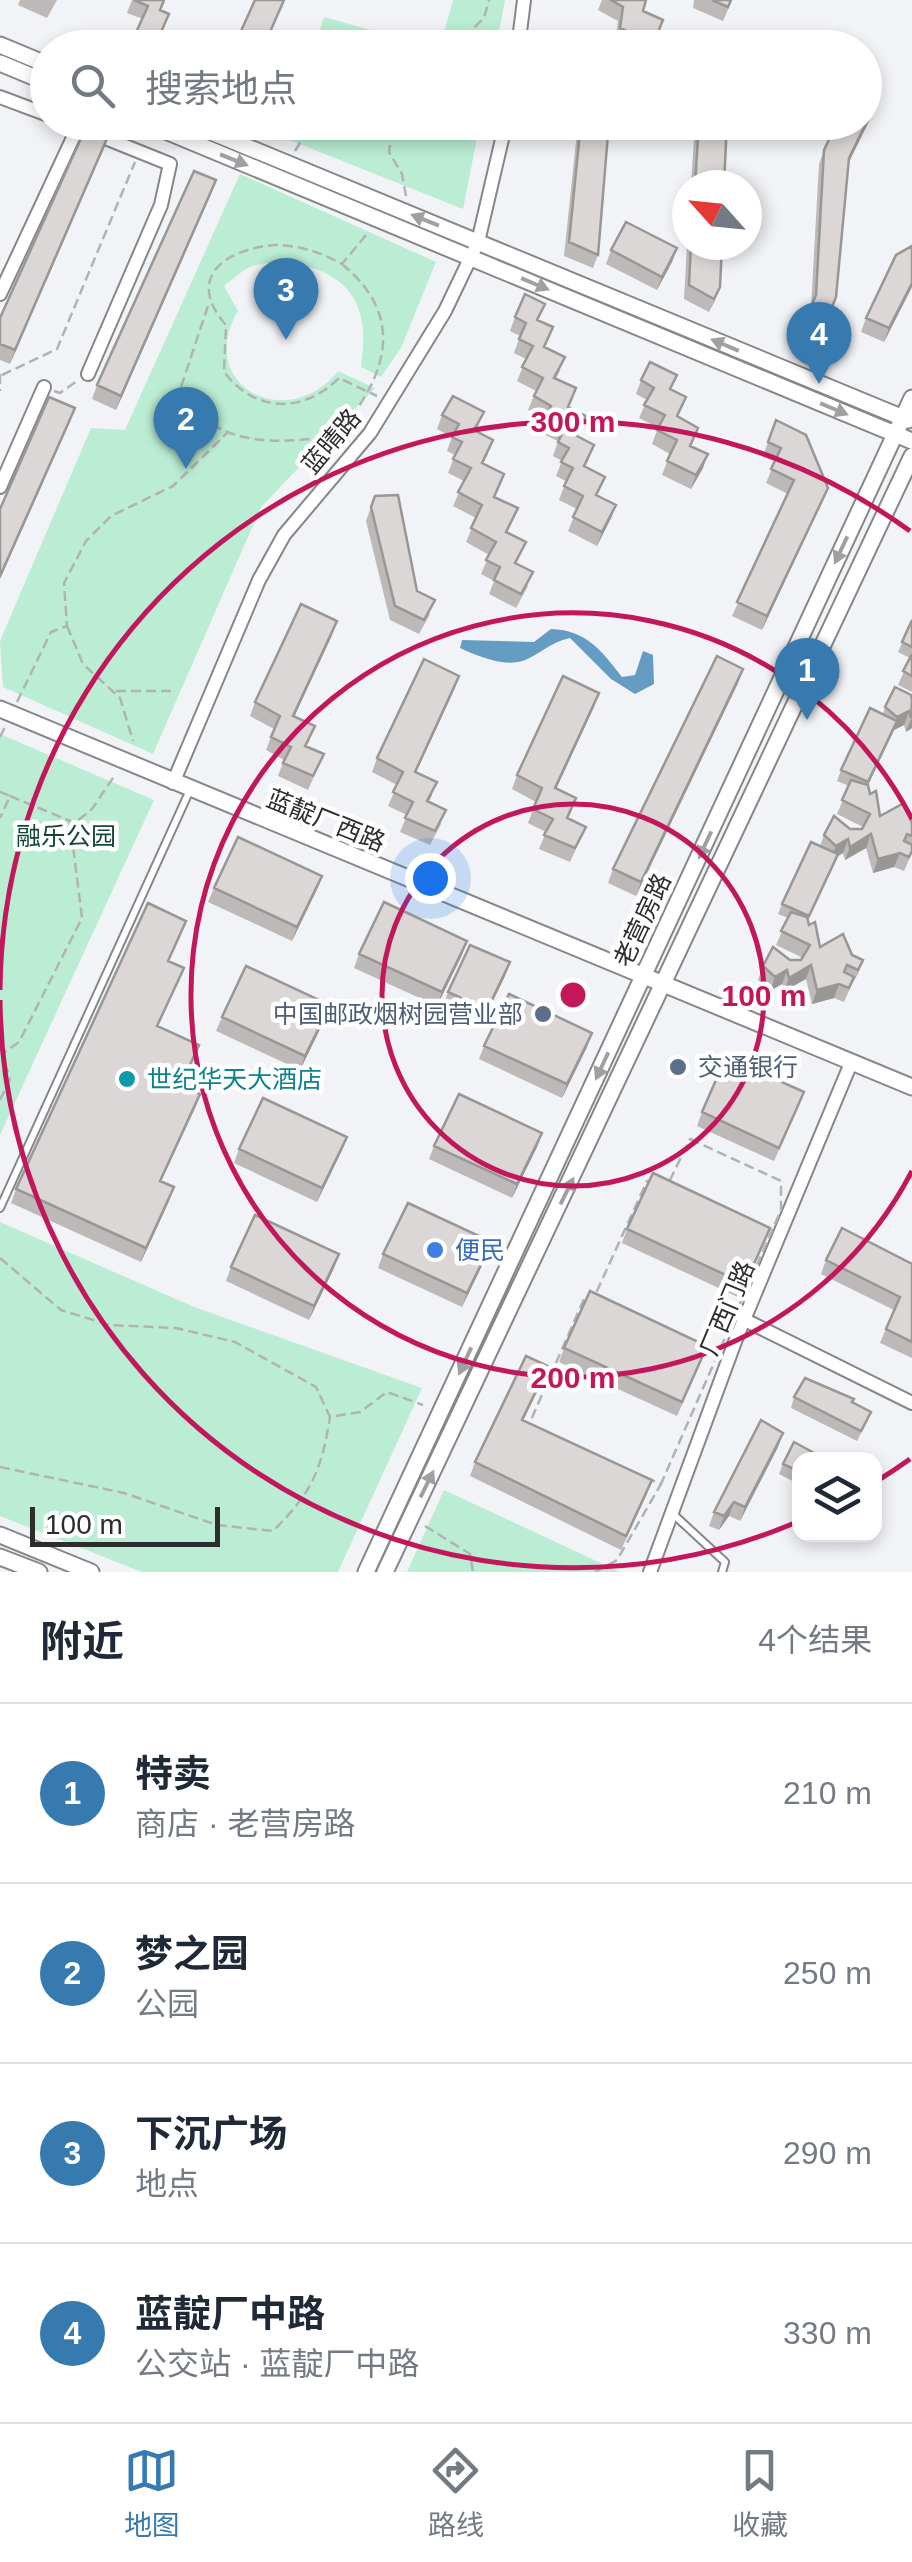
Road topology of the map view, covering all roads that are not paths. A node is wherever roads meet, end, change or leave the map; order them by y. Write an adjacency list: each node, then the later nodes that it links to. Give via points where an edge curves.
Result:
1 (524, 0): 2 (street)
2 (520, 30)
3 (0, 46): 4 (street)
4 (30, 58)
5 (0, 63): 6 (street)
6 (30, 76)
7 (0, 97): 8 (street)
8 (30, 109)
9 (66, 140): 17 (street)
10 (114, 140): 15 (street)
11 (150, 140): 15 (street)
12 (194, 140): 16 (street, one-way to 16)
13 (228, 140): 16 (street, one-way to 13)
14 (502, 140): 16 (street, 蓝晴路)
15 (145, 151): 18 (street, via 170,164 161,205)
16 (475, 250): 21 (street, one-way to 16); 22 (street, one-way to 22); 27 (street, 蓝晴路, via 407,379 284,534)
17 (0, 294)
18 (88, 374)
19 (44, 387): 25 (street)
20 (912, 398): 21 (street, 老营房路)
21 (907, 420): 22 (street, 老营房路)
22 (895, 434): 23 (street); 29 (street, 老营房路, one-way to 29)
23 (912, 442)
24 (912, 456): 30 (street, 老营房路)
25 (0, 487)
26 (3, 712): 27 (street, 蓝靛厂西路)
27 (173, 783): 28 (street, 蓝靛厂西路)
28 (190, 790): 29 (street, 蓝靛厂西路); 33 (lane)
29 (643, 978): 30 (street, 蓝靛厂西路); 41 (street, 老营房路, one-way to 41)
30 (664, 986): 31 (street, 蓝靛厂西路); 42 (street, 老营房路, one-way to 30)
31 (851, 1062): 32 (street, 蓝靛厂西路); 34 (street, 厂西门路)
32 (912, 1088)
33 (0, 1208)
34 (747, 1321): 35 (street); 36 (street, 厂西门路)
35 (912, 1403)
36 (672, 1513): 43 (street, 厂西门路); 44 (lane, via 725,1562)
37 (0, 1535): 40 (street)
38 (0, 1556): 39 (street)
39 (39, 1572)
40 (91, 1572)
41 (366, 1572)
42 (384, 1572)
43 (650, 1572)
44 (722, 1572)

